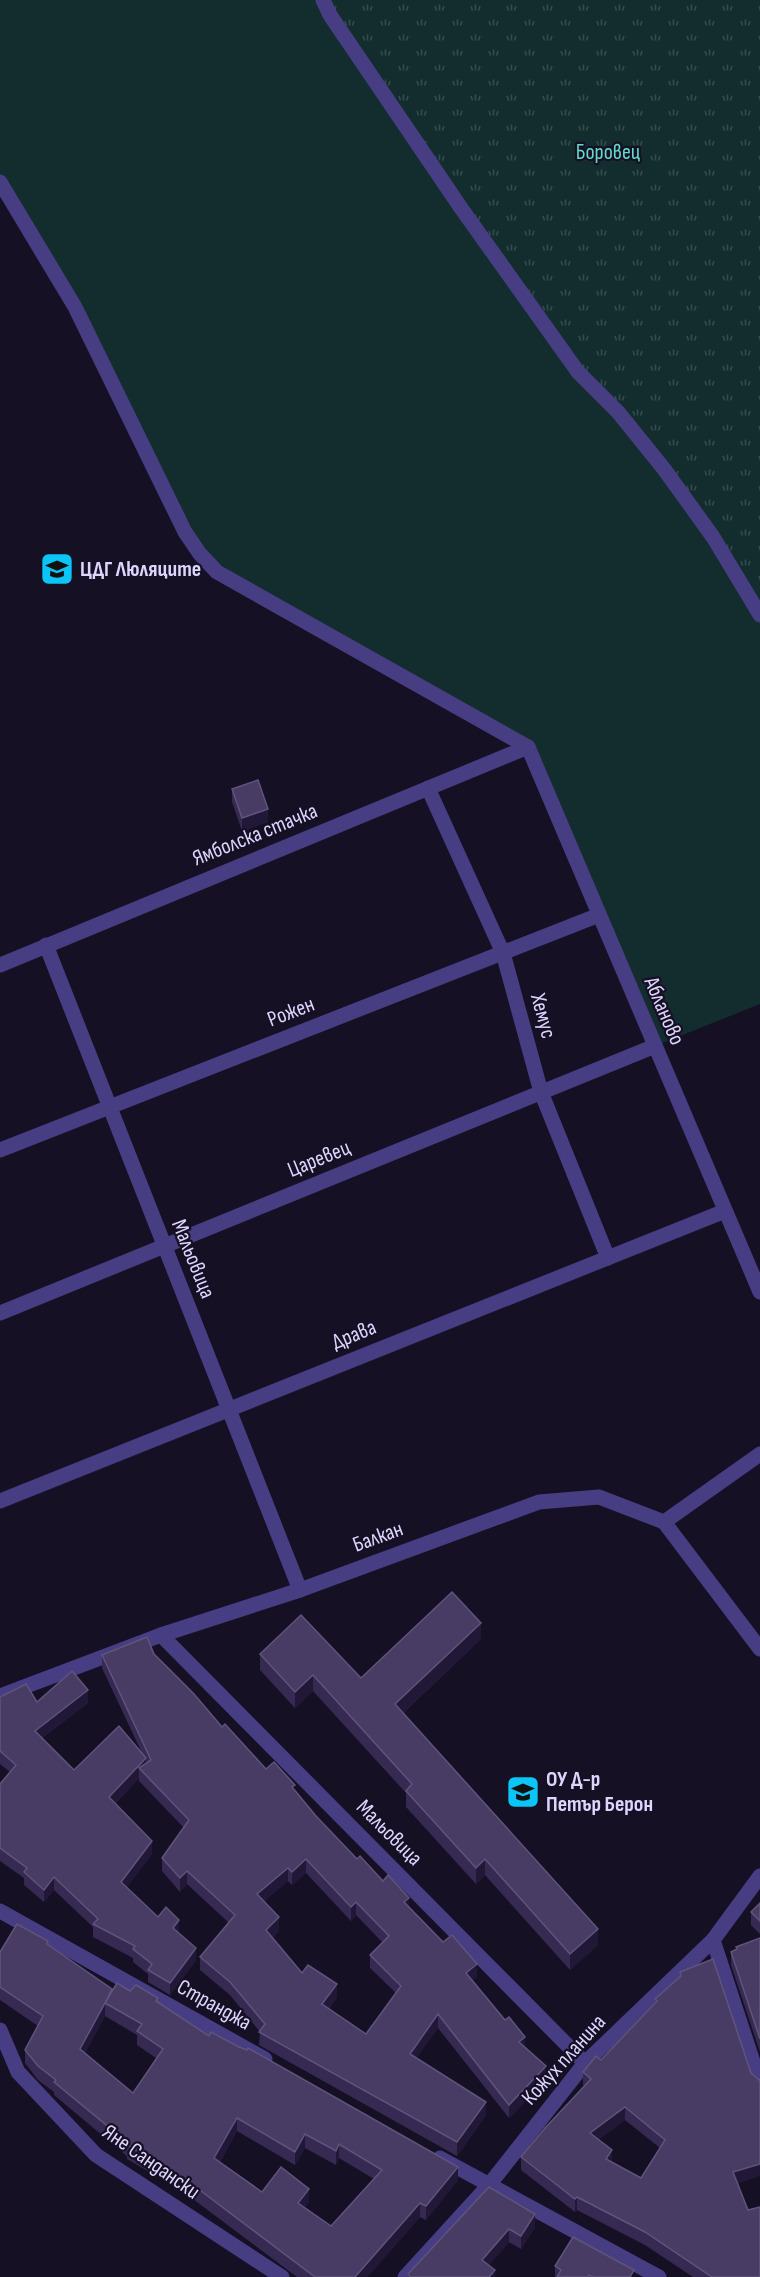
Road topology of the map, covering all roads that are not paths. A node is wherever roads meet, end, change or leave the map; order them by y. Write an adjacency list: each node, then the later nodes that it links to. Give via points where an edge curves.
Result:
1 (323, 0): 3 (street, via 461,208 578,372 618,412 664,469 713,537)
2 (0, 182): 4 (street, via 75,307 185,532 200,554 217,572)
3 (760, 615)
4 (528, 747): 5 (street, Ямболска стачка); 6 (street, Абланово)
5 (428, 788): 7 (street, Ямболска стачка); 8 (street, Хемус)
6 (599, 915): 8 (street, Рожен); 10 (street, Абланово)
7 (46, 945): 9 (street, Ямболска стачка); 12 (street, Мальовица)
8 (502, 953): 11 (street, Хемус); 12 (street, Рожен)
9 (0, 965)
10 (655, 1046): 11 (street, Царевец); 14 (street, Абланово)
11 (541, 1092): 15 (street, Царевец); 16 (street, Хемус)
12 (110, 1107): 13 (street, Рожен); 15 (street, Мальовица)
13 (0, 1150)
14 (725, 1211): 16 (street, Драва); 17 (street, Абланово)
15 (164, 1246): 18 (street, Царевец); 19 (street, Мальовица)
16 (608, 1258): 19 (street, Драва)
17 (760, 1292)
18 (0, 1313)
19 (229, 1410): 21 (street, Драва); 23 (street, Мальовица)
20 (760, 1454): 22 (street)
21 (0, 1501)
22 (664, 1522): 23 (street, Балкан, via 598,1497 539,1502); 25 (street)
23 (300, 1590): 24 (street, Балкан)
24 (161, 1635): 26 (street, Балкан); 31 (street, Мальовица)
25 (760, 1649)
26 (0, 1696)
27 (760, 1876): 29 (street, Кожух планина)
28 (0, 1911): 32 (street, Странджа)
29 (713, 1940): 31 (street, Кожух планина); 33 (street)
30 (0, 2030): 36 (street, Яне Сандански, via 18,2072 96,2155)
31 (585, 2063): 35 (street, Кожух планина)
32 (281, 2068)
33 (760, 2083)
34 (427, 2150): 35 (street)
35 (489, 2185): 37 (street, Кожух планина); 38 (street)
36 (282, 2277)
37 (405, 2277)
38 (659, 2277)

